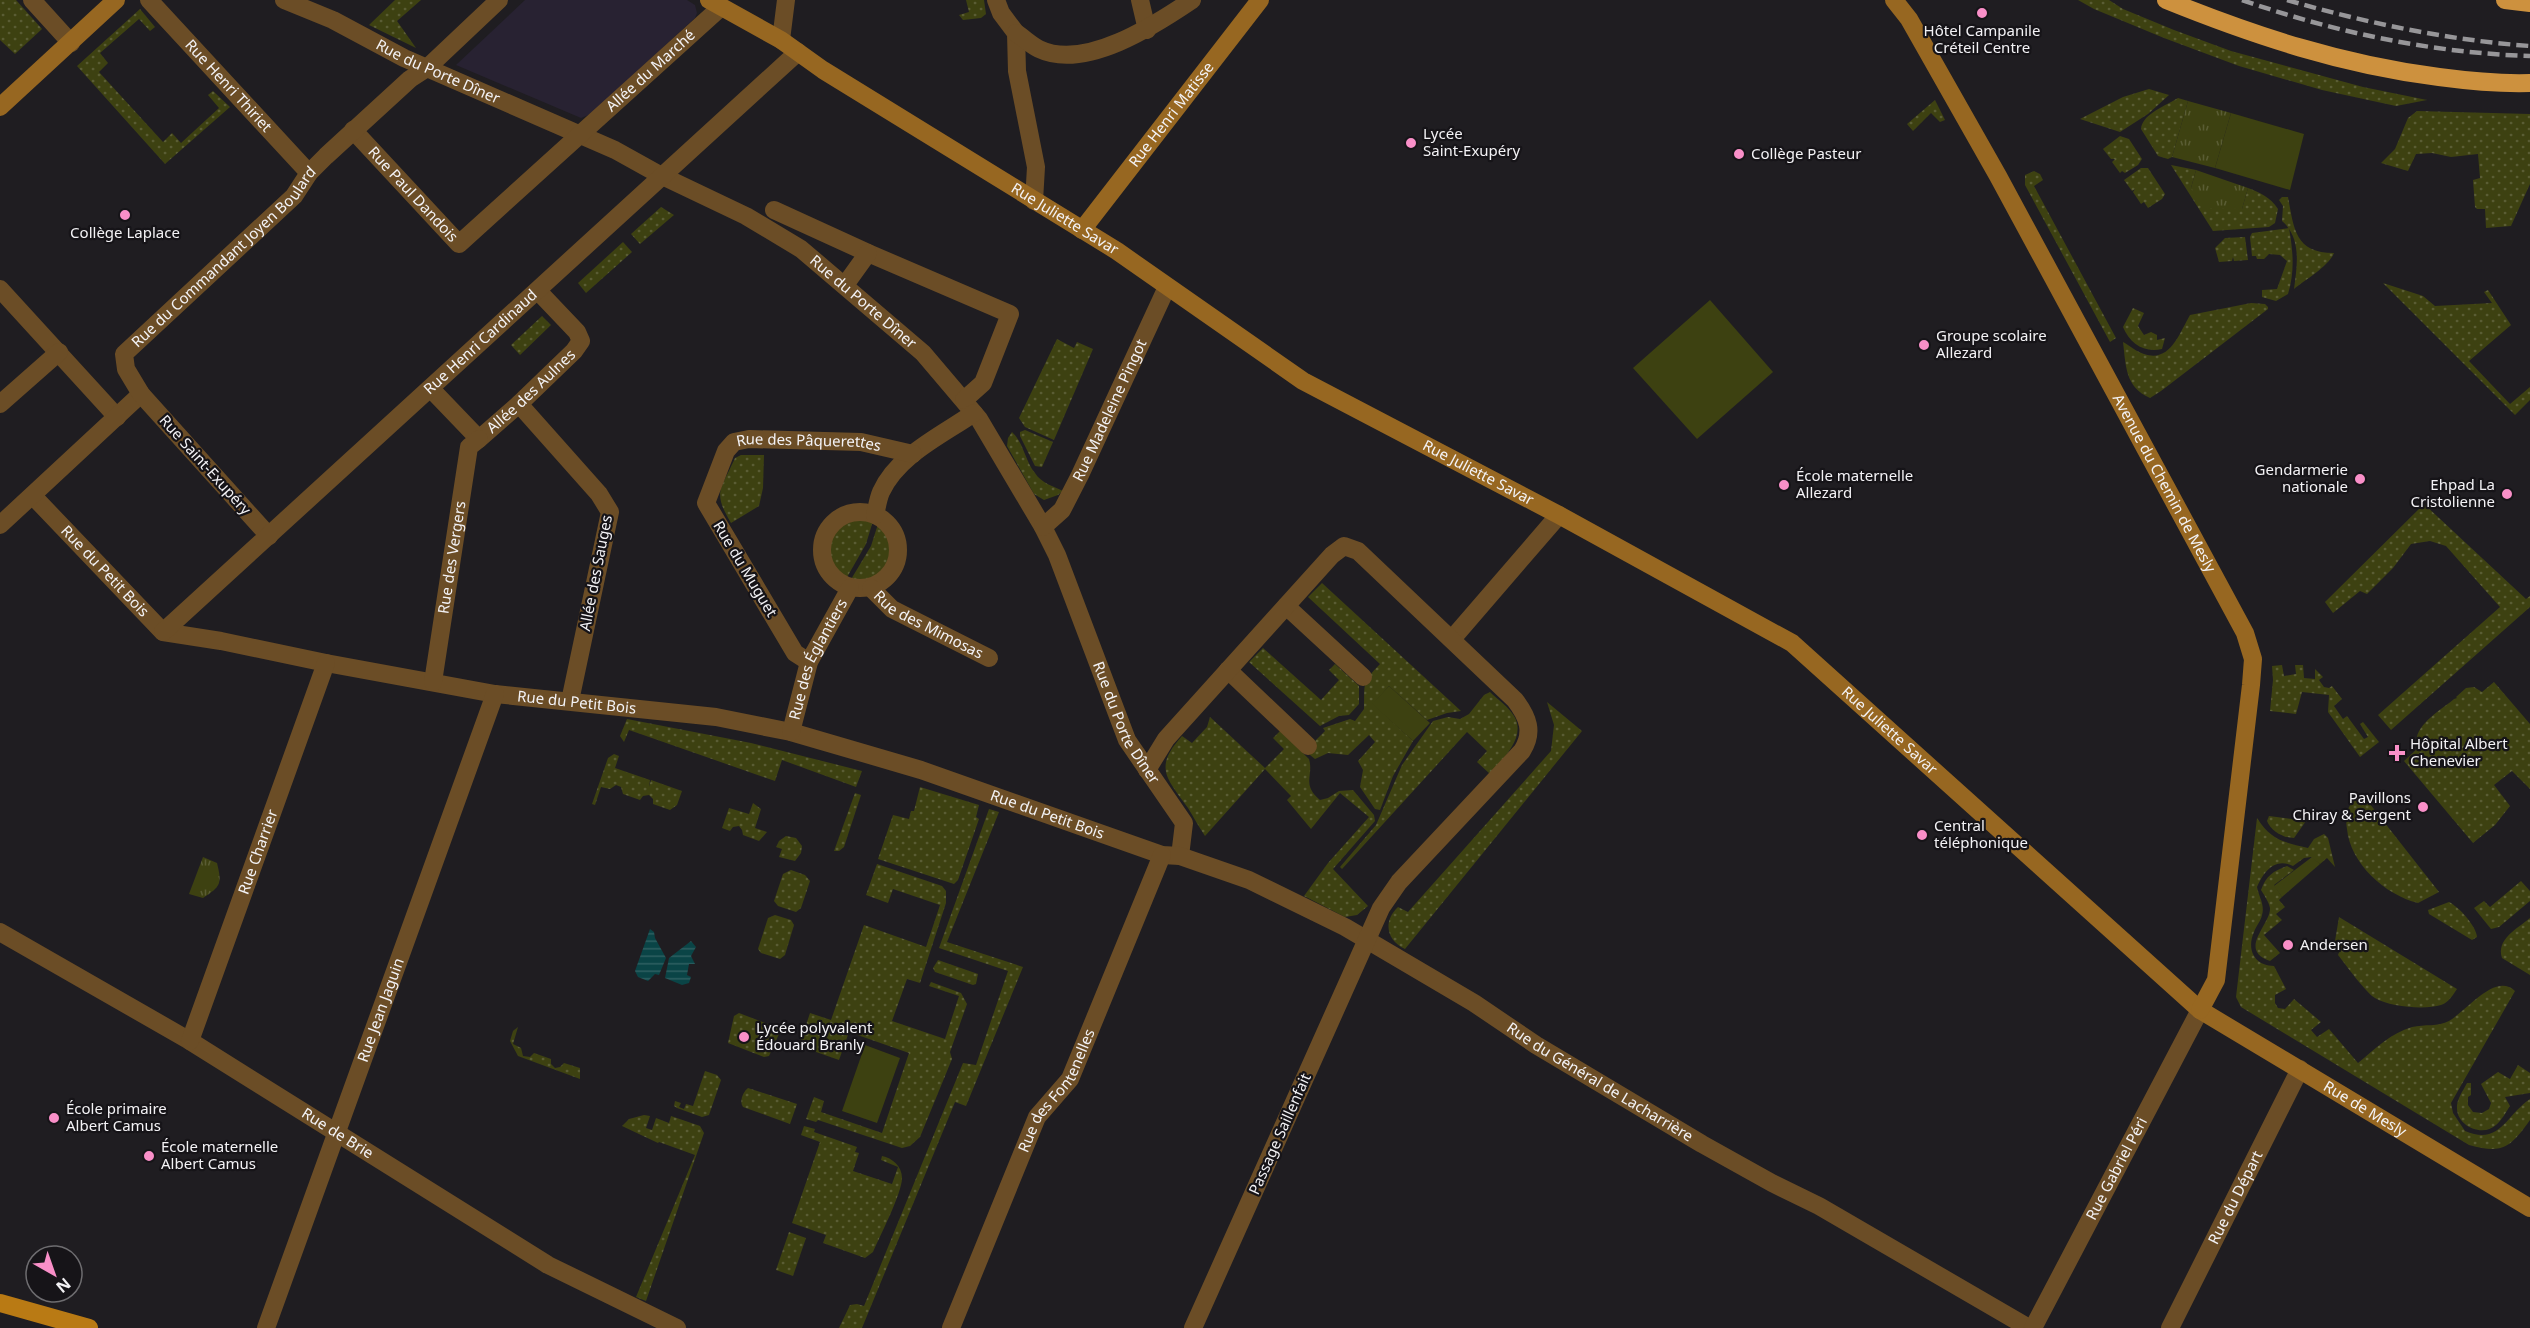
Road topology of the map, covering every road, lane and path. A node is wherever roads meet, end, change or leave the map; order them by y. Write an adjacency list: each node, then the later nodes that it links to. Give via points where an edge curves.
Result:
1 (32, 0): 19 (street)
2 (116, 0): 19 (street)
3 (148, 0): 28 (street, Rue Henri Thiriet)
4 (284, 0): 21 (street, Rue du Porte Dîner)
5 (499, 0): 21 (street, Rue du Commandant Joyen Boulard)
6 (786, 0): 18 (street)
7 (996, 0): 17 (street)
8 (1140, 0): 16 (street)
9 (1192, 0): 16 (street)
10 (1260, 0): 32 (street, Rue Henri Matisse)
11 (2166, 0): 23 (highway, via 2301,49 2386,70)
12 (2505, 0): 14 (highway)
13 (1898, 2): 73 (street, Avenue du Chemin de Mesly, via 1998,176 2245,633 2253,659 2216,980)
14 (2530, 3)
15 (715, 4): 18 (street, Rue Juliette Savar); 27 (street, Allée du Marché)
16 (1147, 30): 17 (street, via 1091,52 1060,54 1040,50)
17 (1016, 33): 30 (street, via 1017,71 1036,167)
18 (781, 40): 20 (street, Rue Juliette Savar)
19 (71, 43): 25 (street)
20 (798, 52): 29 (street, Rue Henri Cardinaud); 30 (street, Rue Juliette Savar)
21 (427, 68): 26 (street, Rue du Commandant Joyen Boulard); 27 (street, Rue du Porte Dîner)
22 (2530, 83): 23 (highway)
23 (2499, 84): 24 (highway)
24 (2530, 91)
25 (0, 107)
26 (354, 130): 27 (street, Rue Paul Dandois, via 459,244); 28 (street, Rue du Commandant Joyen Boulard)
27 (581, 134): 29 (street, Rue du Porte Dîner)
28 (309, 173): 40 (street, Rue du Commandant Joyen Boulard, via 294,196 124,354 126,369)
29 (660, 175): 34 (street, Rue du Porte Dîner, via 746,216 801,249); 37 (street, Rue Henri Cardinaud)
30 (1034, 201): 32 (street, Rue Juliette Savar)
31 (774, 210): 33 (street)
32 (1082, 230): 35 (street, Rue Juliette Savar)
33 (868, 254): 34 (street); 43 (street, via 1010,314)
34 (845, 285): 43 (street, Rue du Porte Dîner, via 923,353)
35 (1167, 287): 50 (street, Rue Juliette Savar, via 1304,381); 52 (street, Rue Madeleine Pingot, via 1080,476 1062,510)
36 (0, 289): 38 (street)
37 (538, 291): 39 (street, Rue Henri Cardinaud); 42 (street, Allée des Aulnes, via 581,341)
38 (59, 352): 41 (street); 44 (street)
39 (430, 389): 45 (street, Allée des Aulnes); 53 (street, Rue Henri Cardinaud)
40 (141, 394): 44 (street); 53 (street, Rue Saint-Exupéry)
41 (0, 404)
42 (519, 404): 45 (street, Allée des Aulnes); 66 (street, Allée des Sauges, via 599,494 610,512)
43 (972, 411): 46 (street); 52 (street, Rue du Porte Dîner)
44 (117, 417): 48 (street)
45 (479, 439): 64 (street, Rue des Vergers, via 469,447)
46 (913, 454): 47 (street, Rue des Pâquerettes, via 861,442 749,439 734,442); 49 (street, via 894,471 881,492)
47 (719, 467): 60 (street, Rue du Muguet, via 706,503 795,653)
48 (33, 496): 51 (street); 57 (street, Rue du Petit Bois)
49 (875, 515): 54 (street, via 857,512 840,517 827,530 821,547 824,565 834,580); 55 (street, via 892,530 899,553 885,580)
50 (1559, 515): 58 (street); 73 (street, Rue Juliette Savar, via 1792,643)
51 (0, 525)
52 (1043, 527): 69 (street, Rue du Porte Dîner, via 1127,740)
53 (269, 536): 57 (street, Rue Henri Cardinaud)
54 (850, 588): 55 (street); 60 (street, Rue des Églantiers)
55 (871, 588): 59 (street, Rue des Mimosas, via 892,609)
56 (1286, 606): 58 (street, Passage Saillenfait, via 1344,546 1358,551); 62 (street); 63 (street)
57 (163, 632): 61 (street, Rue du Petit Bois)
58 (1452, 639): 72 (street, Passage Saillenfait, via 1515,700 1526,715 1528,742 1399,882)
59 (989, 658)
60 (809, 662): 67 (street, Rue des Églantiers)
61 (326, 663): 64 (street, Rue du Petit Bois); 74 (street, Rue Charrier)
62 (1228, 670): 68 (street); 69 (street, via 1166,739)
63 (1363, 677)
64 (433, 682): 65 (street, Rue du Petit Bois)
65 (495, 694): 66 (street, Rue du Petit Bois); 76 (street, Rue Jean Jaguin)
66 (570, 701): 67 (street, Rue du Petit Bois, via 716,717)
67 (791, 732): 70 (street, Rue du Petit Bois, via 921,770)
68 (1308, 746)
69 (1147, 770): 70 (street, Rue du Porte Dîner, via 1184,823)
70 (1171, 855): 72 (street, Rue du Général de Lacharrière, via 1249,880); 83 (street, Rue des Fontenelles, via 1070,1079 1037,1117)
71 (0, 932): 74 (street, Rue de Brie)
72 (1366, 939): 84 (street, Passage Saillenfait); 85 (street, Rue du Général de Lacharrière, via 1702,1144 1819,1206)
73 (2200, 1010): 75 (street, Rue de Mesly); 86 (street, Rue Gabriel Péri)
74 (190, 1041): 76 (street, Rue de Brie)
75 (2300, 1069): 77 (street, Rue de Mesly); 87 (street, Rue du Départ)
76 (336, 1132): 81 (street, Rue Jean Jaguin); 82 (street, Rue de Brie, via 548,1265)
77 (2530, 1208)
78 (0, 1303): 79 (main road)
79 (42, 1322): 80 (main road)
80 (88, 1328)
81 (266, 1328)
82 (677, 1328)
83 (951, 1328)
84 (1193, 1328)
85 (2029, 1328)
86 (2033, 1328)
87 (2170, 1328)

